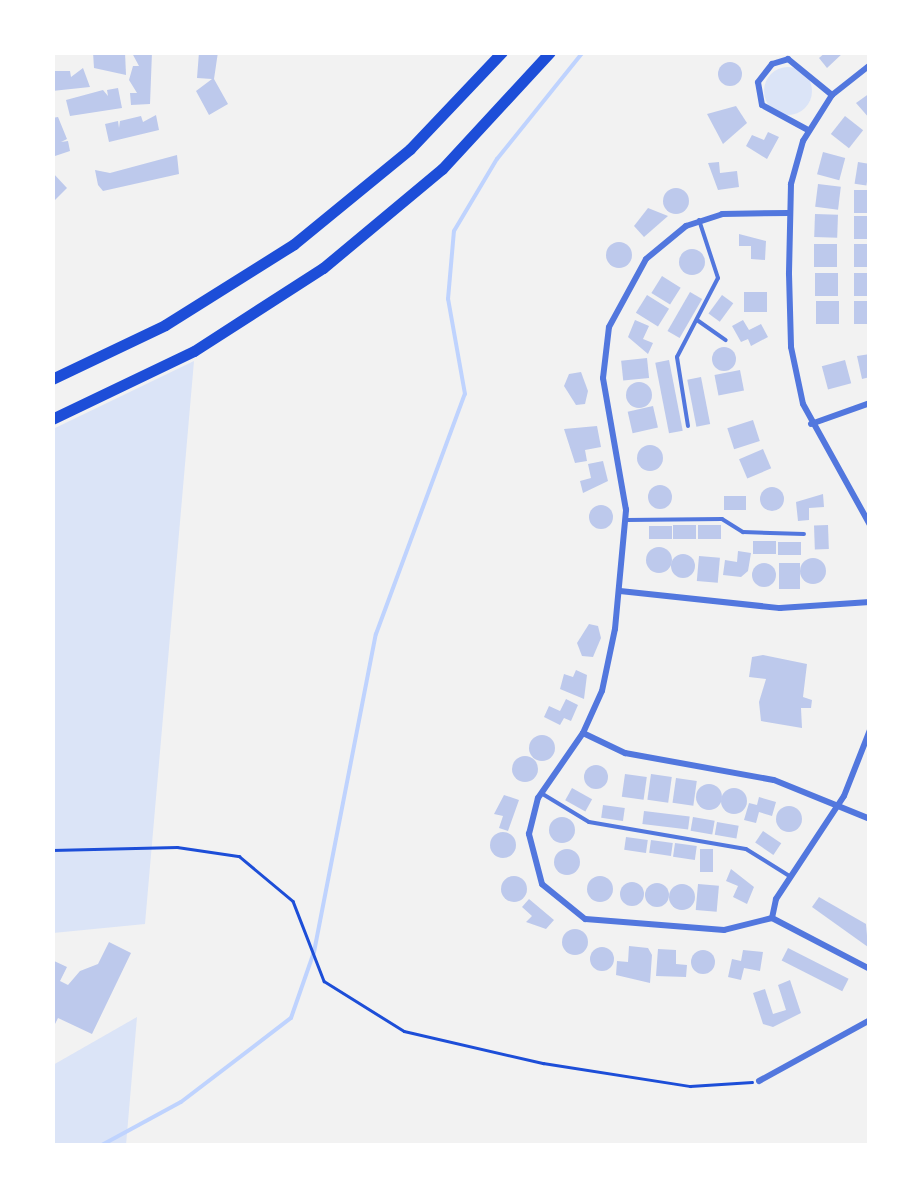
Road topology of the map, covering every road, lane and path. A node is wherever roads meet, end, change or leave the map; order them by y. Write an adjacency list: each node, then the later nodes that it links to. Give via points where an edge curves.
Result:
1 (502, 52): 10 (highway, via 410,149 304,237 165,325)
2 (550, 52): 12 (highway, via 450,161 323,268 182,357)
3 (870, 65): 4 (street)
4 (832, 95): 5 (street); 5 (street, via 788,60 772,64 758,82 762,105)
5 (808, 130): 6 (street)
6 (789, 213): 7 (street); 13 (street, via 791,347)
7 (699, 220): 8 (lane, via 718,278); 15 (street, via 646,258 606,338 603,378)
8 (698, 320): 9 (lane); 14 (lane, via 676,358)
9 (726, 340)
10 (52, 379)
11 (870, 402): 13 (street)
12 (52, 418)
13 (811, 424): 16 (street)
14 (688, 426)
15 (626, 520): 17 (lane, via 722,519 742,532); 18 (street)
16 (870, 526)
17 (804, 534)
18 (620, 591): 19 (street, via 780,608); 21 (street, via 606,676)
19 (870, 602)
20 (870, 730): 23 (street)
21 (583, 733): 22 (street); 23 (street, via 625,753 746,773)
22 (541, 793): 26 (lane, via 589,822 746,850); 27 (street, via 530,822 532,861 550,896 572,913 600,923 713,930)
23 (840, 803): 24 (street); 26 (street)
24 (870, 819)
25 (52, 850): 30 (path, via 176,848 239,856 292,901 324,981 404,1032 690,1086)
26 (791, 877): 27 (street)
27 (772, 918): 28 (street)
28 (870, 969)
29 (870, 1020): 30 (street)
30 (759, 1081)

